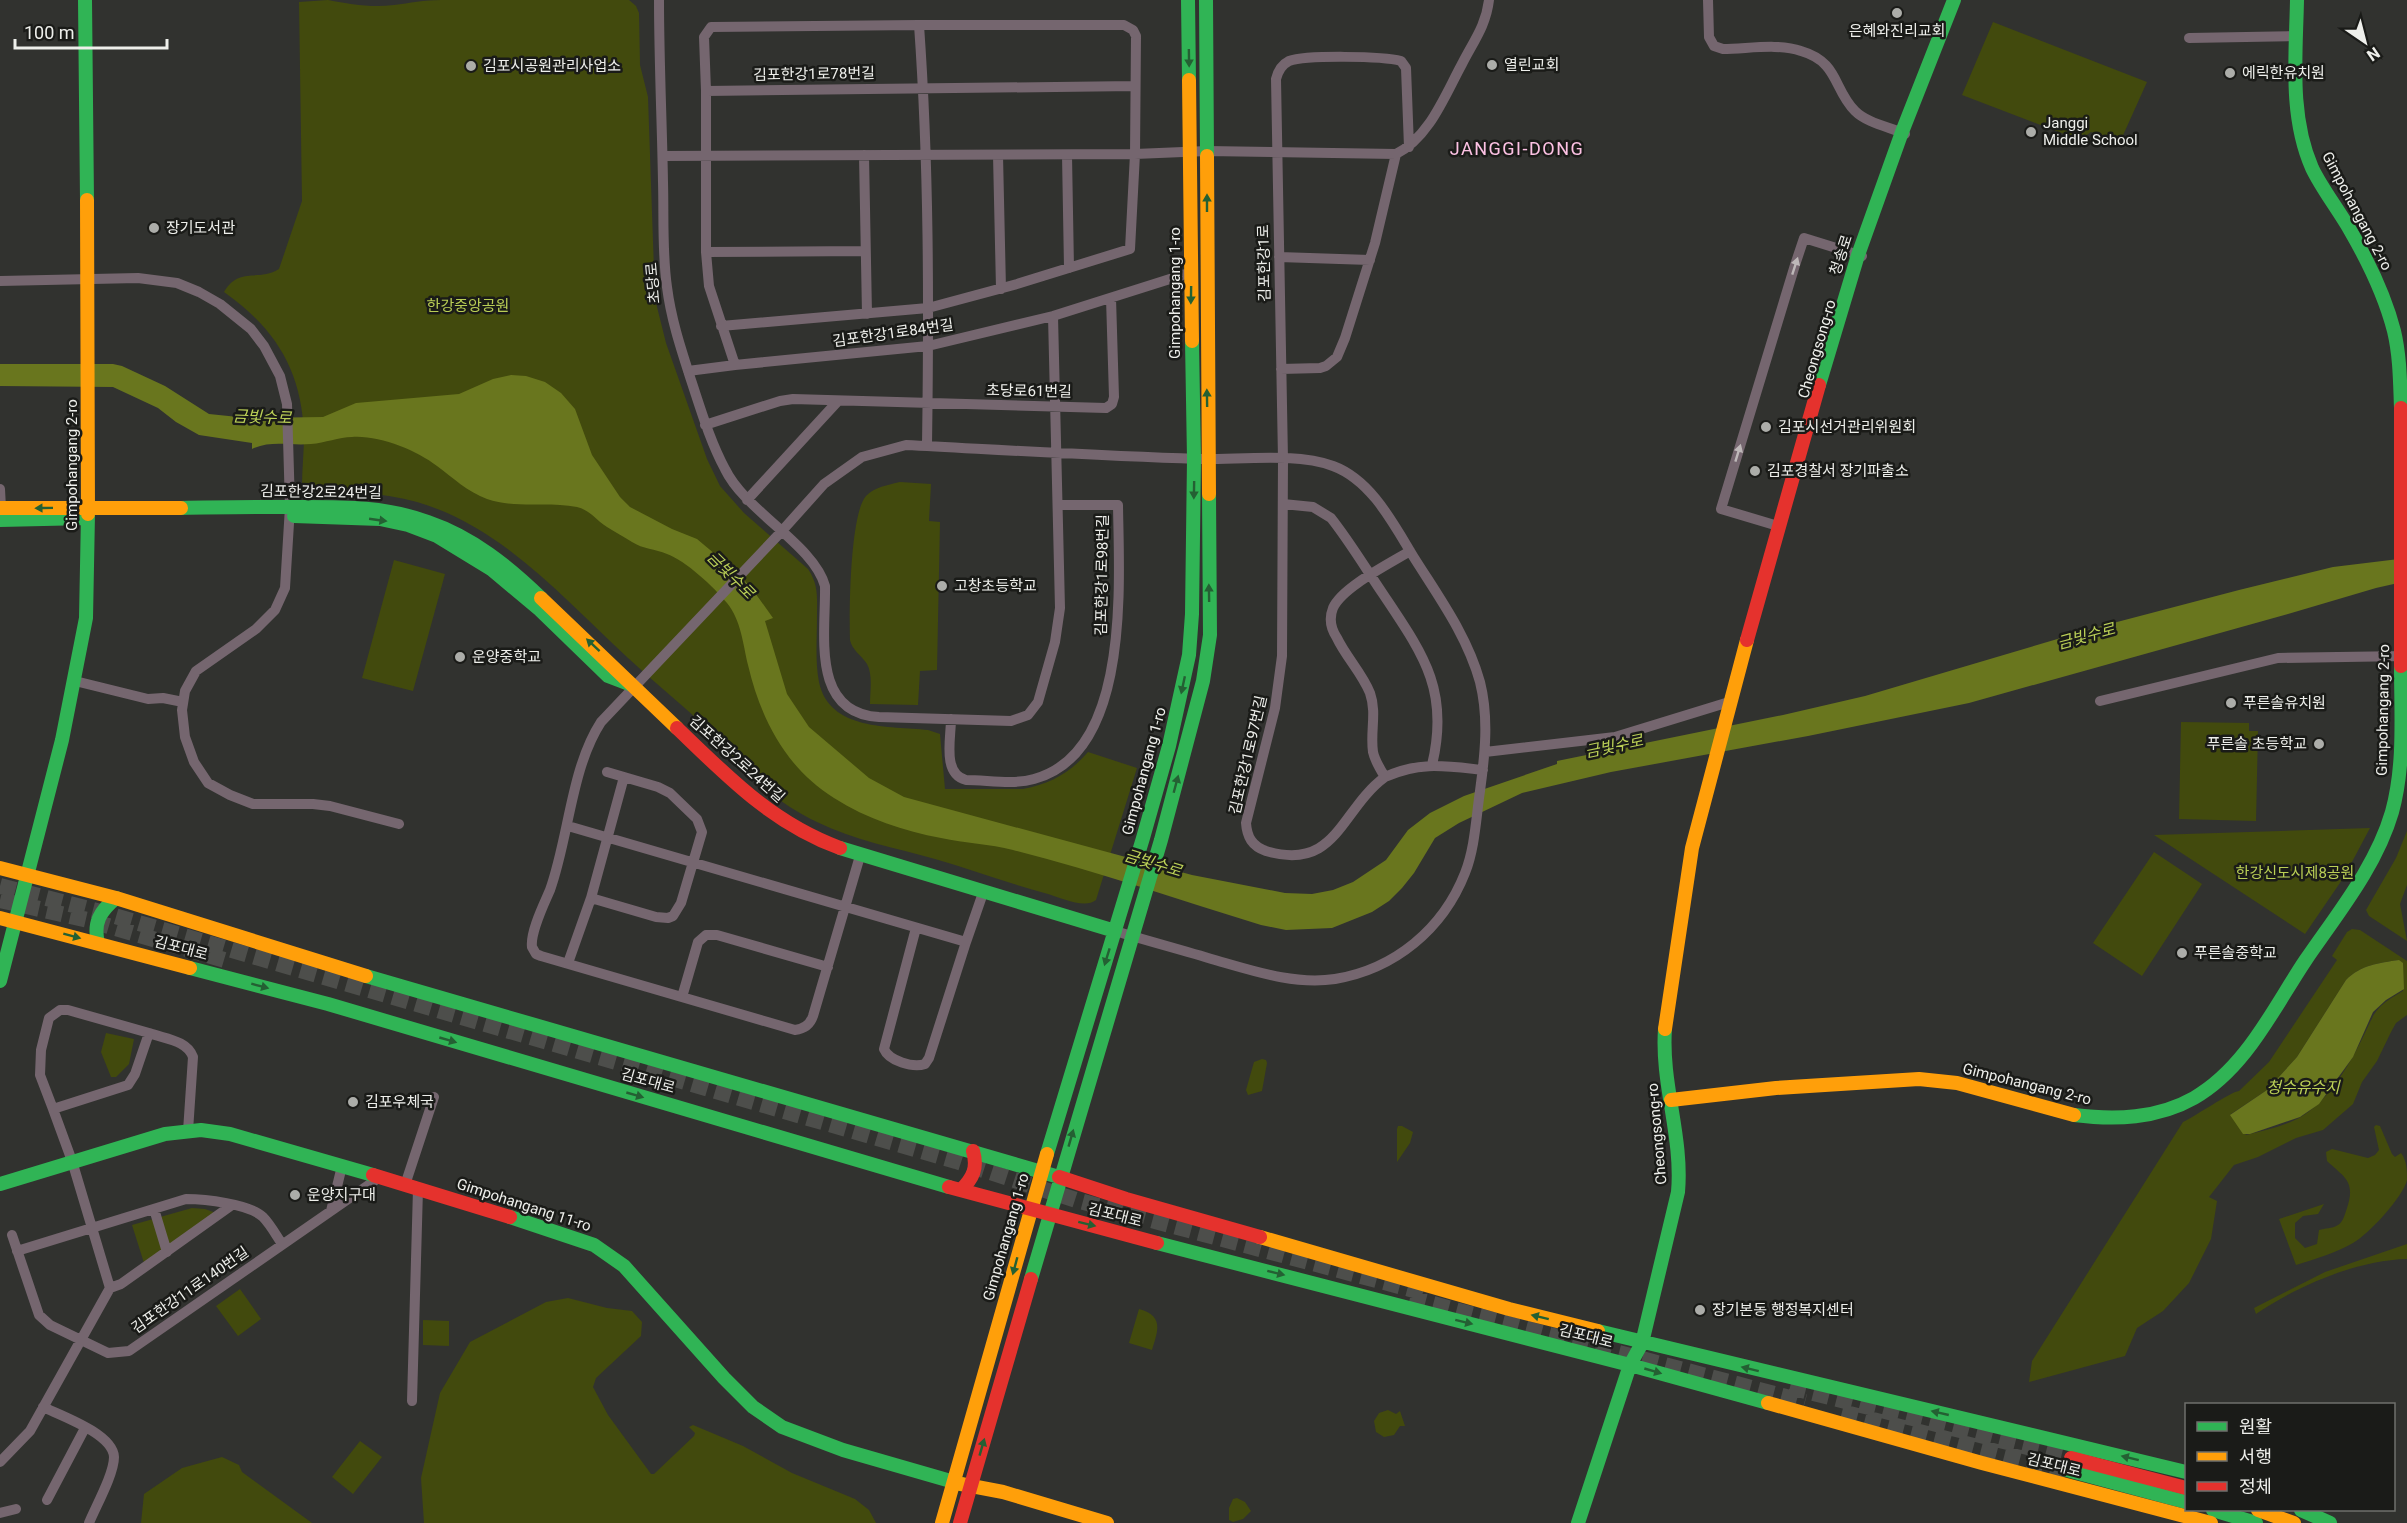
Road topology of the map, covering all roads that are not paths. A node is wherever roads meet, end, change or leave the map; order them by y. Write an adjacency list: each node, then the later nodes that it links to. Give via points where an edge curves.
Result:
1 (85, 0): 36 (street, Gimpohangang 2-ro)
2 (659, 0): 28 (street, 초당로)
3 (1188, 0): 19 (street, Gimpohangang 1-ro, one-way to 19)
4 (1206, 0): 18 (street, Gimpohangang 1-ro)
5 (1489, 0): 17 (street, via 1482,31 1433,117)
6 (1708, 0): 16 (street, via 1709,37 1714,46 1796,49 1813,55 1832,72 1856,112)
7 (1954, 0): 16 (street)
8 (1959, 0): 16 (street, Cheongsong-ro)
9 (2297, 0): 11 (street, Gimpohangang 2-ro)
10 (919, 25): 13 (street, via 1124,24 1136,36); 14 (street); 15 (street, via 711,27 704,37)
11 (2296, 36): 12 (street); 67 (street, Gimpohangang 2-ro, via 2296,99 2302,139 2313,168 2381,291 2400,363)
12 (2189, 38)
13 (1135, 86): 14 (street, 김포한강1로78번길); 21 (street)
14 (923, 88): 15 (street, 김포한강1로78번길); 25 (street)
15 (706, 90): 23 (street)
16 (1903, 133): 31 (street, Cheongsong-ro)
17 (1409, 147): 20 (street, 김포한강1로, via 1404,63 1396,59 1335,58 1293,60 1279,70); 22 (street)
18 (1207, 151): 19 (street); 20 (street); 54 (street, Gimpohangang 1-ro, one-way to 18)
19 (1191, 152): 21 (street); 35 (street, Gimpohangang 1-ro)
20 (1277, 152): 22 (street); 32 (street, 김포한강1로)
21 (1135, 154): 27 (street); 34 (street, via 1130,249)
22 (1396, 154): 33 (street)
23 (705, 155): 24 (street); 28 (street); 30 (street)
24 (864, 155): 25 (street); 29 (street)
25 (927, 155): 26 (street); 40 (street)
26 (998, 155): 27 (street); 38 (street)
27 (1067, 155): 34 (street)
28 (663, 156): 47 (street, 초당로, via 666,285)
29 (865, 251): 30 (street); 41 (street)
30 (706, 252): 43 (street, via 709,286)
31 (1860, 255): 63 (street, Cheongsong-ro, via 1793,491); 63 (street, one-way to 31, via 1721,509 1804,238)
32 (1279, 257): 33 (street); 46 (street, 김포한강1로)
33 (1370, 260): 46 (street, via 1337,357 1320,368)
34 (1069, 268): 38 (street)
35 (1192, 272): 39 (street, 김포한강1로84번길); 54 (street, Gimpohangang 1-ro, one-way to 54)
36 (88, 278): 37 (street); 60 (street, via 166,281 199,292 251,329 280,376 287,404); 62 (street, Gimpohangang 2-ro)
37 (0, 281)
38 (1001, 289): 40 (street)
39 (1111, 298): 42 (street, 김포한강1로84번길); 50 (street, 초당로61번길, via 1112,404 1106,408)
40 (928, 308): 41 (street); 44 (street)
41 (867, 314): 43 (street)
42 (1053, 316): 44 (street, 김포한강1로84번길); 50 (street)
43 (721, 326): 45 (street)
44 (928, 346): 45 (street, 김포한강1로84번길); 49 (street)
45 (735, 365): 47 (street)
46 (1281, 369): 55 (street, 김포한강1로)
47 (688, 371): 51 (street, 초당로)
48 (838, 401): 49 (street, 초당로61번길); 51 (street, 초당로61번길, via 780,401); 57 (street)
49 (928, 404): 50 (street, 초당로61번길); 52 (street)
50 (1055, 406): 53 (street)
51 (705, 425): 57 (street, 초당로, via 726,473)
52 (927, 447): 53 (street); 64 (street, via 887,449 849,464 824,484)
53 (1056, 452): 54 (street); 59 (street)
54 (1201, 459): 55 (street); 94 (street, Gimpohangang 1-ro, one-way to 94, via 1189,655 1169,746); 95 (street, Gimpohangang 1-ro, one-way to 54, via 1208,656)
55 (1283, 459): 58 (street, 김포한강1로97번길); 65 (street, via 1320,462 1350,474 1371,494)
56 (0, 489): 61 (street)
57 (747, 500): 64 (street, 초당로)
58 (1283, 504): 66 (street, via 1324,512); 79 (street, 김포한강1로97번길, via 1280,685 1250,806 1247,834 1262,849 1295,856 1305,854 1327,843)
59 (1058, 505): 73 (street, via 1059,625 1038,702 1029,715 1011,721); 73 (street, 김포한강1로98번길, via 1118,505 1116,642 1091,734 1073,757 1036,778 966,780 951,769)
60 (289, 511): 62 (street, 김포한강2로24번길); 69 (street, 김포한강2로24번길, via 365,507 410,514 442,526 519,576); 71 (street, via 285,588 274,610 256,629 196,671)
61 (0, 512): 62 (street, 김포한강2로24번길)
62 (89, 513): 68 (street, Gimpohangang 2-ro, via 86,618)
63 (1778, 526): 72 (street, Cheongsong-ro)
64 (781, 532): 69 (street); 73 (street, 초당로, via 822,577 826,668 841,702 868,717)
65 (1410, 551): 66 (street); 74 (street, via 1473,661 1483,699)
66 (1371, 576): 75 (street, via 1415,644 1432,680 1439,731); 79 (street, via 1339,599 1331,622 1338,641 1370,693 1373,753)
67 (2404, 656): 70 (street, via 2272,659); 104 (street, Gimpohangang 2-ro, via 2400,771 2386,829 2354,887 2254,1036 2226,1073 2207,1090 2163,1112 2113,1119 2073,1115 1957,1083 1919,1079 1867,1080)
68 (75, 681): 71 (street, via 148,699); 86 (street, Gimpohangang 2-ro)
69 (634, 686): 81 (street, via 588,744); 83 (street, 김포한강2로24번길, via 762,807 814,839)
70 (2100, 701)
71 (183, 702): 80 (street, via 185,737 194,762 208,783 220,790 253,804 313,804)
72 (1728, 708): 74 (street, via 1615,737); 104 (street, Cheongsong-ro, via 1692,848 1666,1013 1665,1057)
73 (951, 719)
74 (1485, 752): 77 (street)
75 (1432, 765): 77 (street, 김포한강1로97번길); 79 (street, 김포한강1로97번길)
76 (607, 772): 78 (street)
77 (1483, 773): 95 (street, via 1466,872 1454,897 1433,927 1387,962 1337,979 1283,978)
78 (624, 777): 82 (street); 84 (street, via 665,789 697,819 702,832)
79 (1385, 777)
80 (399, 824)
81 (568, 826): 82 (street); 98 (street, via 531,943 536,954)
82 (608, 838): 84 (street); 89 (street)
83 (860, 856): 87 (street, 김포한강2로24번길); 90 (street)
84 (692, 862): 89 (street, via 678,910 668,918); 90 (street)
85 (0, 868): 86 (street, 김포대로)
86 (28, 874): 88 (street, 김포대로); 92 (street, Gimpohangang 2-ro)
87 (983, 893): 94 (street, 김포한강2로24번길); 96 (street)
88 (116, 898): 97 (street, via 97,916 94,931); 107 (street, 김포대로, via 290,954)
89 (591, 898): 98 (street)
90 (845, 907): 93 (street); 99 (street)
91 (0, 918): 92 (street, 김포대로)
92 (15, 922): 97 (street, 김포대로, one-way to 97); 100 (street, Gimpohangang 2-ro)
93 (916, 927): 96 (street); 96 (street, via 884,1043 885,1054 918,1066 927,1061)
94 (1115, 931): 95 (street); 110 (street, Gimpohangang 1-ro, one-way to 110)
95 (1134, 936): 112 (street, Gimpohangang 1-ro, one-way to 95)
96 (966, 942)
97 (98, 943): 115 (street, 김포대로, one-way to 115, via 328,1004)
98 (568, 963): 101 (street)
99 (828, 967): 101 (street, via 811,1022 801,1029); 101 (street, via 706,935 698,942)
100 (0, 981)
101 (682, 997)
102 (149, 1033): 105 (street, via 128,1084); 105 (street, via 68,1010 60,1010 49,1018 39,1064); 106 (street, via 190,1049 193,1057)
103 (434, 1097): 114 (street)
104 (1671, 1100): 130 (street, Cheongsong-ro, via 1680,1182)
105 (53, 1108): 108 (street)
106 (188, 1131): 108 (street, Gimpohangang 11-ro); 109 (street, Gimpohangang 11-ro, via 230,1134)
107 (973, 1151): 110 (street, 김포대로); 115 (street, via 975,1174)
108 (72, 1161): 113 (street, Gimpohangang 11-ro); 121 (street)
109 (342, 1166): 111 (street, Gimpohangang 11-ro); 118 (street)
110 (1042, 1171): 112 (street, 김포대로); 119 (street, Gimpohangang 1-ro)
111 (380, 1177): 114 (street, Gimpohangang 11-ro); 118 (street, 김포한강11로140번길)
112 (1060, 1178): 120 (street, Gimpohangang 1-ro); 130 (street, 김포대로, one-way to 112, via 1509,1309)
113 (0, 1184)
114 (411, 1187): 124 (street); 137 (street, Gimpohangang 11-ro, via 594,1245 624,1266 753,1407 782,1427)
115 (961, 1190): 119 (street, 김포대로)
116 (232, 1205): 117 (street, via 186,1199); 123 (street, via 263,1217); 126 (street)
117 (154, 1209): 121 (street); 126 (street)
118 (331, 1210): 123 (street, 김포한강11로140번길)
119 (1030, 1210): 120 (street, 김포대로); 137 (street, Gimpohangang 1-ro, one-way to 137)
120 (1048, 1215): 131 (street, 김포대로, one-way to 131); 138 (street, Gimpohangang 1-ro, one-way to 120)
121 (92, 1227): 125 (street); 128 (street)
122 (12, 1235): 125 (street, 김포한강11로140번길)
123 (282, 1244): 129 (street, 김포한강11로140번길, via 129,1352 108,1353)
124 (417, 1250): 127 (street); 132 (street)
125 (17, 1251): 129 (street, 김포한강11로140번길, via 39,1315 50,1325)
126 (167, 1252): 128 (street, via 122,1284)
127 (428, 1254)
128 (110, 1288): 129 (street)
129 (80, 1339): 133 (street)
130 (1642, 1342): 131 (street, Cheongsong-ro); 136 (street, 김포대로, one-way to 130)
131 (1630, 1365): 152 (street, Cheongsong-ro); 153 (street, 김포대로, one-way to 153)
132 (412, 1401)
133 (43, 1407): 134 (street); 135 (street, via 30,1431)
134 (85, 1428): 140 (street); 147 (street, via 110,1444 114,1455)
135 (0, 1462)
136 (2185, 1472)
137 (954, 1483): 138 (street, Gimpohangang 11-ro); 148 (street, Gimpohangang 1-ro)
138 (971, 1487): 149 (street, Gimpohangang 1-ro); 150 (street, Gimpohangang 11-ro); 151 (street, Gimpohangang 11-ro, via 1004,1492)
139 (2185, 1488): 141 (street, via 2069,1464)
140 (47, 1500)
141 (2185, 1501)
142 (16, 1509): 146 (street)
143 (2219, 1511): 154 (street)
144 (2263, 1511): 155 (street)
145 (2305, 1511): 156 (street)
146 (0, 1513)
147 (89, 1523)
148 (942, 1523)
149 (960, 1523)
150 (1089, 1523)
151 (1107, 1523)
152 (1578, 1523)
153 (2211, 1523)
154 (2256, 1523)
155 (2294, 1523)
156 (2330, 1523)

